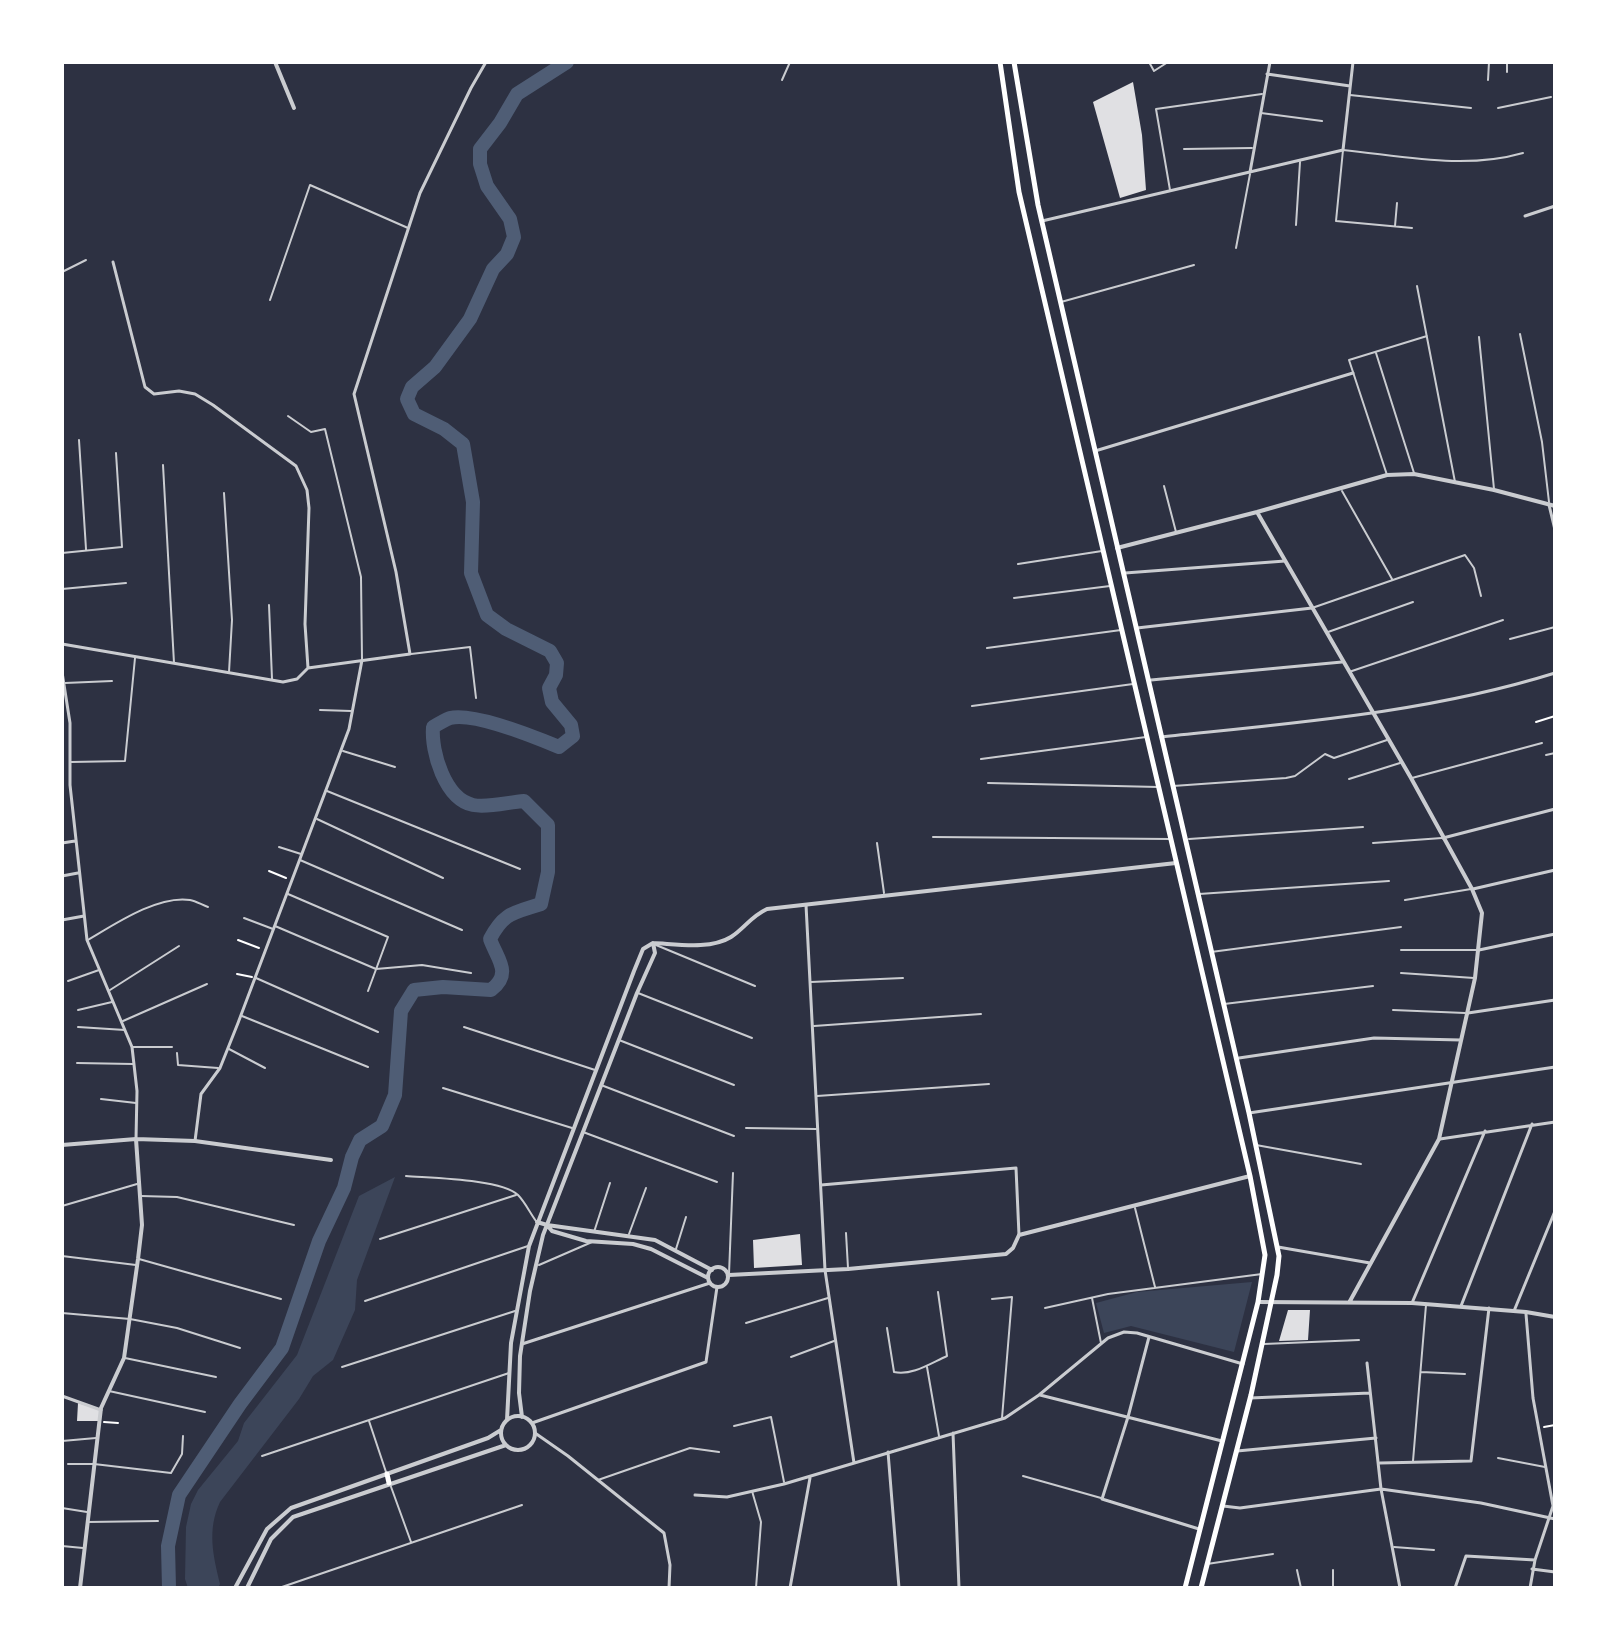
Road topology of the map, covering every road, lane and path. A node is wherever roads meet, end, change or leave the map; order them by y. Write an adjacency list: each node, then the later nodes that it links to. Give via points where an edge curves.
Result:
1 (275, 62): 20 (street)
2 (486, 62): 38 (street, via 420,193)
3 (790, 62): 14 (lane)
4 (1000, 62): 70 (main road, via 1019,192)
5 (1014, 62): 35 (main road)
6 (1149, 62): 7 (lane, via 1154,71)
7 (1168, 62)
8 (1270, 62): 13 (street)
9 (1353, 62): 16 (street)
10 (1489, 62): 15 (lane)
11 (1507, 62): 12 (lane)
12 (1507, 72)
13 (1267, 74): 16 (street); 17 (street)
14 (782, 80)
15 (1488, 80)
16 (1350, 86): 18 (street)
17 (1263, 94): 23 (street); 31 (lane, via 1156,109)
18 (1349, 95): 21 (lane); 27 (street)
19 (1551, 97): 22 (lane)
20 (294, 108)
21 (1471, 108)
22 (1498, 108)
23 (1260, 113): 24 (lane); 25 (street)
24 (1322, 121)
25 (1253, 148): 26 (lane); 30 (street)
26 (1184, 149)
27 (1343, 150): 28 (lane, via 1465,163); 29 (street); 37 (lane, via 1336,221)
28 (1523, 153)
29 (1300, 159): 30 (street); 36 (lane)
30 (1250, 172): 31 (street); 40 (lane)
31 (1170, 191): 35 (street)
32 (1397, 203): 37 (lane)
33 (1555, 206): 34 (street)
34 (1525, 216)
35 (1042, 221): 47 (main road)
36 (1296, 225)
37 (1395, 227): 39 (lane)
38 (409, 228): 46 (lane, via 310,185); 95 (street, via 354,394)
39 (1412, 228)
40 (1236, 248)
41 (86, 260): 44 (lane)
42 (113, 262): 100 (street, via 145,387 154,394 195,394 296,466 307,490)
43 (1194, 265): 47 (lane)
44 (62, 272)
45 (1417, 286): 49 (lane)
46 (270, 300)
47 (1060, 302): 55 (main road)
48 (1520, 334): 65 (lane)
49 (1427, 336): 51 (lane); 60 (lane)
50 (1479, 337): 63 (lane)
51 (1376, 353): 52 (lane, via 1349,360); 58 (lane)
52 (1353, 373): 55 (street); 59 (lane)
53 (288, 416): 97 (lane, via 311,432 325,429 361,577)
54 (79, 440): 71 (lane)
55 (1095, 451): 69 (main road)
56 (116, 453): 71 (lane, via 122,547)
57 (163, 465): 99 (lane)
58 (1414, 474): 59 (street); 60 (street)
59 (1387, 475): 62 (street)
60 (1455, 484): 63 (street)
61 (1164, 486): 68 (lane)
62 (1340, 488): 66 (street); 76 (lane)
63 (1494, 490): 65 (street)
64 (224, 493): 103 (lane, via 232,620)
65 (1552, 506): 67 (street)
66 (1257, 512): 68 (street); 73 (street)
67 (1555, 530)
68 (1176, 533): 69 (street)
69 (1117, 548): 75 (main road)
70 (1103, 550): 74 (lane); 78 (main road)
71 (86, 551): 72 (lane)
72 (62, 553)
73 (1285, 561): 75 (street); 86 (street)
74 (1018, 564)
75 (1123, 573): 82 (main road)
76 (1392, 580): 80 (lane, via 1465,555); 86 (lane)
77 (126, 583): 79 (lane)
78 (1112, 586): 81 (lane); 83 (main road)
79 (62, 589)
80 (1481, 596)
81 (1014, 598)
82 (1129, 600): 83 (main road); 89 (main road)
83 (1116, 602): 90 (main road)
84 (1413, 602): 91 (lane)
85 (269, 605): 105 (lane)
86 (1312, 608): 89 (street); 91 (street)
87 (1503, 620): 102 (lane)
88 (1555, 627): 92 (lane)
89 (1136, 628): 106 (main road)
90 (1122, 630): 94 (lane); 109 (main road)
91 (1326, 633): 98 (street)
92 (1510, 639)
93 (62, 644): 96 (street)
94 (987, 648)
95 (410, 654): 97 (street); 110 (lane, via 470,647)
96 (135, 657): 99 (street); 125 (lane, via 125,761)
97 (362, 660): 100 (street); 113 (street)
98 (1342, 662): 102 (street); 106 (street)
99 (174, 664): 103 (street)
100 (308, 668): 105 (street, via 291,681)
101 (62, 672): 108 (street)
102 (1348, 672): 114 (street)
103 (229, 673): 105 (street)
104 (1555, 673): 114 (street)
105 (272, 680)
106 (1148, 680): 118 (main road)
107 (112, 681): 108 (lane)
108 (64, 683): 125 (street)
109 (1135, 684): 111 (lane); 117 (main road)
110 (476, 698)
111 (972, 706)
112 (320, 710): 113 (lane)
113 (354, 712): 121 (street)
114 (1372, 714): 118 (street); 119 (street)
115 (1555, 716): 116 (path)
116 (1536, 722)
117 (1147, 736): 124 (lane); 131 (main road)
118 (1161, 737): 132 (main road)
119 (1388, 739): 126 (street); 132 (lane, via 1334,758 1325,754 1286,778)
120 (1542, 743): 128 (lane)
121 (341, 751): 127 (lane); 133 (street)
122 (1555, 753): 123 (lane)
123 (1546, 755)
124 (981, 759)
125 (70, 762): 134 (street)
126 (1401, 763): 128 (street); 129 (lane)
127 (395, 767)
128 (1411, 778): 140 (street)
129 (1349, 779)
130 (988, 783): 131 (lane)
131 (1159, 787): 141 (main road)
132 (1172, 787): 142 (main road)
133 (326, 790): 137 (street); 151 (lane)
134 (71, 796): 135 (lane); 143 (street)
135 (62, 797)
136 (1555, 809): 140 (street)
137 (315, 818): 148 (street); 156 (lane)
138 (1363, 827): 142 (lane)
139 (933, 837): 141 (lane)
140 (1443, 838): 146 (lane); 159 (street)
141 (1171, 839): 150 (main road)
142 (1184, 839): 161 (main road)
143 (75, 841): 144 (street); 154 (street)
144 (62, 843)
145 (877, 843): 162 (lane)
146 (1373, 843)
147 (279, 847): 148 (lane)
148 (301, 854): 149 (street)
149 (299, 860): 157 (street); 171 (lane)
150 (1177, 863): 162 (street); 253 (main road)
151 (520, 869)
152 (1555, 870): 159 (street)
153 (269, 871): 157 (path)
154 (78, 873): 155 (street); 166 (street)
155 (62, 876)
156 (443, 878)
157 (292, 880): 160 (street)
158 (1389, 881): 161 (lane)
159 (1472, 889): 163 (lane); 179 (street, via 1482,913)
160 (287, 894): 170 (street); 181 (lane, via 388,937)
161 (1197, 894): 180 (main road)
162 (884, 895): 164 (street)
163 (1405, 900)
164 (806, 905): 175 (street, via 767,909 731,937 712,944); 190 (street)
165 (208, 907): 173 (lane, via 189,900 150,907)
166 (84, 916): 168 (street); 173 (street)
167 (244, 918): 170 (lane)
168 (62, 920)
169 (1401, 927): 180 (lane)
170 (274, 928): 177 (street); 181 (lane)
171 (462, 930)
172 (1555, 934): 179 (street)
173 (87, 940): 182 (street)
174 (238, 940): 177 (path)
175 (653, 943): 192 (lane); 196 (street, via 655,953); 225 (street, via 643,949)
176 (179, 946): 194 (lane)
177 (266, 950): 186 (street)
178 (1401, 950): 179 (lane)
179 (1479, 950): 188 (street)
180 (1210, 952): 199 (main road)
181 (376, 969): 183 (lane, via 422,965); 195 (lane)
182 (100, 970): 189 (lane); 194 (street)
183 (471, 973)
184 (1401, 973): 188 (lane)
185 (237, 974): 186 (path)
186 (255, 978): 204 (street); 210 (lane)
187 (903, 978): 190 (lane)
188 (1475, 978): 202 (street)
189 (68, 981)
190 (810, 982): 208 (street)
191 (207, 984): 205 (lane)
192 (755, 986)
193 (1373, 986): 199 (lane)
194 (109, 991): 198 (street)
195 (368, 991)
196 (637, 993): 211 (lane); 212 (street)
197 (1555, 1000): 202 (street)
198 (114, 1002): 200 (lane); 205 (street)
199 (1223, 1004): 218 (main road)
200 (78, 1010)
201 (1393, 1010): 202 (lane)
202 (1466, 1013): 213 (street)
203 (981, 1014): 208 (lane)
204 (241, 1016): 216 (street); 221 (lane)
205 (122, 1021): 209 (street)
206 (78, 1027): 209 (lane)
207 (464, 1027): 225 (lane)
208 (812, 1027): 232 (street)
209 (126, 1030): 214 (street)
210 (378, 1032)
211 (752, 1038)
212 (618, 1040): 226 (street); 229 (lane)
213 (1461, 1040): 218 (street, via 1374,1038); 230 (street)
214 (132, 1047): 215 (lane); 220 (street)
215 (172, 1047)
216 (228, 1048): 223 (street); 224 (lane)
217 (177, 1053): 223 (lane, via 178,1065)
218 (1236, 1059): 235 (main road)
219 (77, 1063): 220 (lane)
220 (134, 1064): 234 (street)
221 (368, 1067)
222 (1555, 1067): 230 (street)
223 (220, 1068): 246 (street, via 201,1094)
224 (265, 1068)
225 (596, 1070): 226 (street); 238 (street)
226 (605, 1073): 228 (street)
227 (989, 1084): 232 (lane)
228 (601, 1085): 241 (street); 243 (lane)
229 (734, 1085)
230 (1453, 1085): 235 (street); 245 (street)
231 (443, 1088): 238 (lane)
232 (816, 1096): 240 (street)
233 (101, 1099): 234 (lane)
234 (136, 1103): 244 (street)
235 (1249, 1113): 248 (main road)
236 (1555, 1122): 237 (street)
237 (1532, 1124): 242 (street); 304 (street)
238 (573, 1128): 241 (street); 265 (street)
239 (746, 1128): 240 (lane)
240 (818, 1129): 257 (street)
241 (582, 1131): 254 (lane); 267 (street)
242 (1485, 1131): 245 (street); 301 (street)
243 (734, 1136)
244 (136, 1139): 246 (street); 247 (street); 256 (street)
245 (1439, 1139): 280 (street)
246 (195, 1141): 249 (street)
247 (62, 1145)
248 (1255, 1145): 250 (lane); 276 (main road)
249 (331, 1160)
250 (1361, 1164)
251 (733, 1173): 287 (lane)
252 (406, 1176): 259 (lane, via 474,1181)
253 (1250, 1176): 261 (street); 286 (main road, via 1265,1255)
254 (717, 1182)
255 (610, 1183): 268 (lane)
256 (138, 1184): 260 (street); 262 (lane)
257 (821, 1185): 271 (street, via 1016,1168); 285 (street)
258 (646, 1188): 270 (lane)
259 (517, 1194): 265 (lane); 272 (lane)
260 (140, 1196): 266 (lane, via 177,1197); 279 (street)
261 (1134, 1204): 271 (street); 290 (lane)
262 (62, 1206)
263 (1555, 1211): 308 (street)
264 (686, 1217): 277 (lane)
265 (537, 1222): 267 (street); 275 (street)
266 (294, 1225)
267 (547, 1225): 268 (street); 273 (street); 282 (street)
268 (594, 1233): 270 (street); 273 (street)
269 (846, 1233): 283 (lane)
270 (629, 1235): 274 (street); 277 (street)
271 (1019, 1235): 283 (street, via 1006,1254)
272 (380, 1239)
273 (593, 1242): 274 (street); 282 (lane)
274 (626, 1244): 288 (street, via 651,1249)
275 (529, 1246): 297 (lane); 307 (street)
276 (1278, 1247): 280 (street); 291 (main road)
277 (675, 1250): 284 (street)
278 (62, 1256): 281 (lane)
279 (138, 1259): 281 (street); 295 (lane)
280 (1370, 1263): 298 (street)
281 (137, 1266): 313 (street)
282 (536, 1266): 309 (street)
283 (848, 1269): 285 (street)
284 (712, 1270): 287 (street, via 723,1268); 288 (street)
285 (825, 1270): 287 (street); 293 (street)
286 (1263, 1274): 290 (lane); 299 (main road)
287 (729, 1275): 289 (street, via 728,1282)
288 (709, 1280): 289 (street); 319 (street)
289 (717, 1287): 347 (street, via 706,1362)
290 (1155, 1288): 294 (lane)
291 (1275, 1291): 300 (street); 302 (main road)
292 (938, 1292): 327 (lane, via 947,1356)
293 (829, 1297): 314 (lane); 318 (street)
294 (1092, 1298): 305 (lane); 320 (lane)
295 (281, 1299)
296 (992, 1299): 342 (lane, via 1012,1297)
297 (365, 1301)
298 (1350, 1301): 300 (street); 301 (street)
299 (1258, 1302): 302 (street); 326 (main road)
300 (1285, 1303): 302 (street)
301 (1412, 1303): 303 (street)
302 (1272, 1304): 321 (main road)
303 (1426, 1304): 304 (street); 330 (lane)
304 (1461, 1306): 306 (street)
305 (1045, 1308)
306 (1489, 1308): 308 (street); 366 (street, via 1471,1461)
307 (516, 1310): 309 (street); 328 (lane); 329 (street)
308 (1514, 1311): 310 (street)
309 (527, 1312): 319 (street)
310 (1526, 1312): 312 (street); 350 (street)
311 (62, 1313): 313 (lane)
312 (1555, 1317)
313 (130, 1319): 322 (lane); 324 (street)
314 (746, 1323)
315 (887, 1328): 327 (lane, via 894,1372)
316 (1149, 1337): 320 (street, via 1124,1332); 326 (street); 341 (street)
317 (1359, 1340): 321 (lane)
318 (835, 1341): 323 (lane); 367 (street)
319 (522, 1344): 340 (street)
320 (1101, 1344): 335 (street)
321 (1263, 1344): 337 (main road)
322 (240, 1348)
323 (791, 1357)
324 (124, 1358): 332 (lane); 333 (street)
325 (1367, 1363): 334 (street)
326 (1243, 1364): 359 (main road)
327 (927, 1365): 355 (lane)
328 (342, 1367)
329 (510, 1372): 343 (lane); 344 (street)
330 (1420, 1372): 331 (lane); 366 (lane)
331 (1465, 1374)
332 (216, 1377)
333 (108, 1391): 338 (street); 339 (lane)
334 (1370, 1393): 337 (street); 357 (street)
335 (1039, 1395): 341 (street); 342 (street)
336 (62, 1396): 338 (street)
337 (1250, 1398): 362 (main road)
338 (101, 1410): 345 (street)
339 (205, 1412)
340 (522, 1417): 344 (street); 347 (street)
341 (1128, 1417): 359 (street); 383 (street)
342 (1001, 1419): 353 (street)
343 (369, 1420): 364 (lane); 372 (lane)
344 (507, 1420): 351 (street)
345 (100, 1422): 346 (path); 356 (street)
346 (118, 1423)
347 (532, 1423): 352 (street)
348 (1555, 1425): 350 (path)
349 (734, 1426): 379 (lane, via 771,1417)
350 (1539, 1427): 371 (street)
351 (501, 1430): 360 (street); 372 (street)
352 (535, 1433): 360 (street, via 527,1447 516,1450); 375 (street)
353 (953, 1433): 355 (street); 413 (street)
354 (183, 1436): 370 (lane, via 182,1454 171,1473)
355 (939, 1437): 361 (street)
356 (98, 1438): 358 (lane); 370 (street)
357 (1376, 1438): 362 (street); 368 (street)
358 (62, 1441)
359 (1222, 1441): 392 (main road)
360 (506, 1445): 378 (street)
361 (888, 1451): 367 (street); 412 (street)
362 (1237, 1451): 385 (main road)
363 (719, 1452): 375 (lane, via 690,1448)
364 (262, 1456)
365 (1498, 1458): 371 (lane)
366 (1413, 1461): 368 (street)
367 (854, 1463): 373 (street)
368 (1380, 1463): 380 (street)
369 (68, 1464): 370 (lane)
370 (94, 1464): 387 (street)
371 (1546, 1467): 377 (street)
372 (387, 1474): 378 (main road); 406 (street, via 279,1516)
373 (811, 1476): 379 (street); 411 (street)
374 (1023, 1476): 383 (lane)
375 (597, 1480): 409 (street, via 664,1533)
376 (1555, 1480): 377 (lane)
377 (1548, 1482): 388 (street, via 1553,1506)
378 (389, 1483): 393 (lane); 407 (street, via 293,1517 266,1547)
379 (784, 1484): 381 (street)
380 (1381, 1489): 385 (street); 388 (street); 395 (street)
381 (752, 1491): 382 (street, via 727,1497); 410 (lane, via 761,1522)
382 (695, 1495)
383 (1102, 1499): 392 (street)
384 (522, 1505): 393 (lane)
385 (1223, 1506): 400 (main road)
386 (62, 1508): 387 (lane)
387 (89, 1512): 391 (street)
388 (1548, 1517): 389 (street); 399 (street)
389 (1555, 1519)
390 (158, 1521): 391 (lane)
391 (87, 1522): 396 (street)
392 (1199, 1529): 414 (main road)
393 (411, 1543): 408 (lane)
394 (62, 1546): 396 (lane)
395 (1394, 1547): 397 (lane); 418 (street)
396 (84, 1548): 405 (street)
397 (1434, 1550)
398 (1273, 1554): 400 (lane)
399 (1535, 1560): 401 (street); 419 (street, via 1466,1556)
400 (1207, 1564): 415 (main road)
401 (1532, 1569): 404 (street); 420 (street)
402 (1297, 1570): 416 (lane)
403 (1333, 1570): 417 (lane)
404 (1555, 1572)
405 (80, 1588)
406 (235, 1588)
407 (247, 1588)
408 (279, 1588)
409 (669, 1588)
410 (756, 1588)
411 (790, 1588)
412 (899, 1588)
413 (959, 1588)
414 (1185, 1588)
415 (1201, 1588)
416 (1301, 1588)
417 (1333, 1588)
418 (1400, 1588)
419 (1455, 1588)
420 (1530, 1588)

